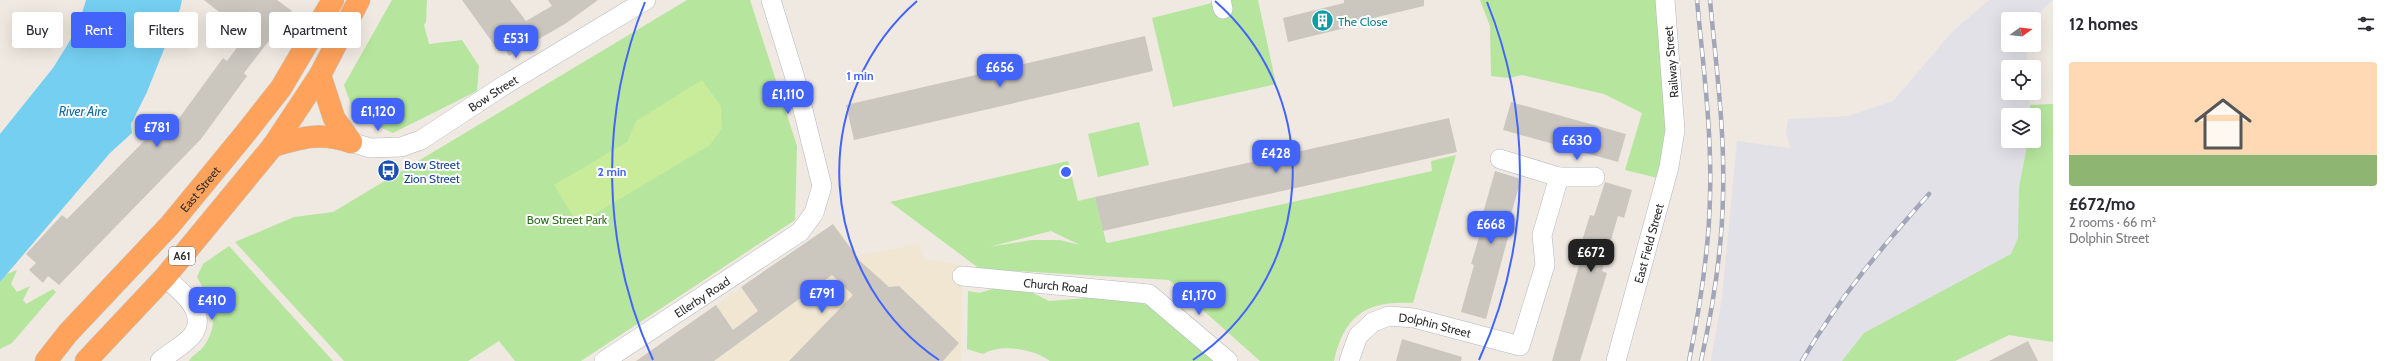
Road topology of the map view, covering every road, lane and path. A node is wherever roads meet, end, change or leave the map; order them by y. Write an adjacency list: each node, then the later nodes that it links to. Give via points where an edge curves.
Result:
1 (333, 0): 16 (highway, East Street / A61, via 281,88 244,135 174,220 68,332)
2 (359, 0): 6 (highway, A61)
3 (646, 0): 8 (street, Bow Street, via 503,86 420,140 401,147 370,148)
4 (771, 0): 19 (street, Ellerby Road, via 795,78 822,186 814,213 800,232)
5 (1665, 0): 7 (street, Railway Street)
6 (320, 74): 8 (highway, via 334,118); 9 (highway, A61)
7 (1676, 125): 22 (street, East Field Street, via 1669,167)
8 (351, 142): 9 (highway, via 332,136 307,137)
9 (274, 146): 14 (highway, A61)
10 (1500, 159): 11 (street)
11 (1559, 177): 12 (street); 15 (street, Dolphin Street, via 1542,235 1545,265)
12 (1595, 177)
13 (962, 276): 20 (street, Church Road, via 1149,294)
14 (165, 277): 17 (highway, A61); 18 (street, via 194,304 197,318 194,332)
15 (1519, 353): 21 (street, Dolphin Street, via 1414,318 1389,316 1373,322 1358,336)
16 (46, 361)
17 (86, 361)
18 (160, 361)
19 (604, 361)
20 (1228, 361)
21 (1349, 361)
22 (1616, 361)

